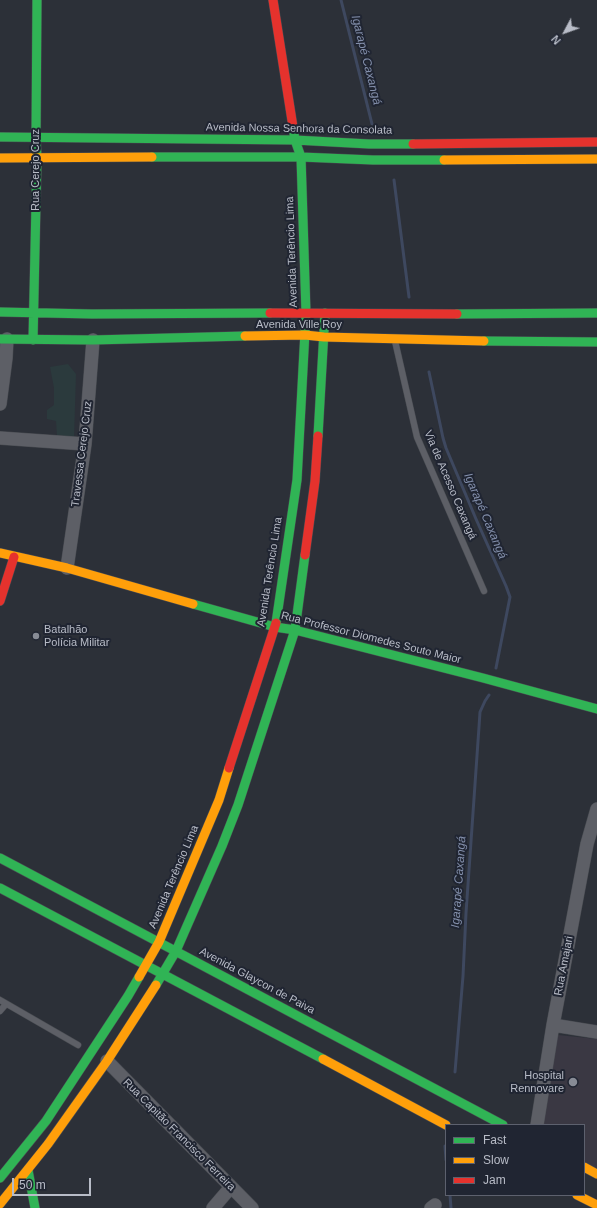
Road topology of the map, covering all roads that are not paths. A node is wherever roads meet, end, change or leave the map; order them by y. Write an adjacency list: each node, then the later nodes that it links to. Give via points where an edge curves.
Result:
1 (37, 0): 4 (main road, Rua Cerejo Cruz)
2 (273, 0): 5 (main road, Avenida Terêncio Lima)
3 (0, 137): 4 (main road, Avenida Nossa Senhora da Consolata)
4 (36, 137): 5 (main road, Avenida Nossa Senhora da Consolata); 9 (main road, Rua Cerejo Cruz)
5 (295, 140): 6 (main road, Avenida Nossa Senhora da Consolata, via 369,144); 7 (main road, Avenida Terêncio Lima)
6 (597, 142)
7 (301, 157): 9 (main road); 10 (main road, via 373,160); 13 (main road, Avenida Terêncio Lima)
8 (0, 158): 9 (main road)
9 (37, 158): 12 (main road, Rua Cerejo Cruz)
10 (597, 158)
11 (0, 312): 12 (main road, Avenida Ville Roy)
12 (33, 312): 13 (main road, Avenida Ville Roy); 20 (main road, Rua Cerejo Cruz)
13 (306, 313): 14 (main road, Avenida Ville Roy); 16 (main road, Avenida Terêncio Lima)
14 (325, 313): 15 (main road, Avenida Ville Roy); 17 (main road, Avenida Terêncio Lima)
15 (597, 313)
16 (304, 335): 17 (main road, Avenida Ville Roy); 21 (main road, Avenida Ville Roy); 31 (main road, Avenida Terêncio Lima, via 297,480)
17 (324, 337): 18 (main road, Avenida Ville Roy); 32 (main road, Avenida Terêncio Lima, via 315,481)
18 (397, 338): 22 (main road, Avenida Ville Roy); 29 (lane, Via de Acesso Caxangá, via 417,437)
19 (4, 339): 20 (main road, Avenida Ville Roy); 23 (street, via 6,358)
20 (33, 340): 21 (main road, Avenida Ville Roy)
21 (94, 340): 25 (street, Travessa Cerejo Cruz)
22 (597, 342)
23 (0, 404)
24 (0, 438): 25 (street)
25 (85, 444): 28 (street, Travessa Cerejo Cruz)
26 (0, 554): 27 (main road, Rua Professor Diomedes Souto Maior)
27 (14, 557): 28 (main road, Rua Professor Diomedes Souto Maior); 30 (main road)
28 (67, 568): 31 (main road, Rua Professor Diomedes Souto Maior)
29 (484, 591)
30 (0, 601)
31 (275, 627): 32 (main road, Rua Professor Diomedes Souto Maior); 35 (main road, Avenida Terêncio Lima, via 219,800)
32 (295, 630): 33 (main road, Rua Professor Diomedes Souto Maior); 35 (main road, Avenida Terêncio Lima, via 238,805)
33 (597, 709)
34 (597, 808): 44 (street, Rua Amajari, via 587,844)
35 (213, 842): 38 (main road, Avenida Terêncio Lima); 39 (main road, Avenida Terêncio Lima)
36 (0, 858): 38 (main road, Avenida Glaycon de Paiva)
37 (0, 888): 40 (main road)
38 (160, 942): 39 (main road, Avenida Glaycon de Paiva); 40 (main road, Avenida Terêncio Lima)
39 (176, 951): 41 (main road, Avenida Terêncio Lima); 50 (main road, Avenida Glaycon de Paiva)
40 (146, 966): 41 (main road); 48 (main road, Avenida Terêncio Lima)
41 (163, 974): 47 (main road, Avenida Terêncio Lima); 49 (main road)
42 (3, 1002): 43 (lane); 46 (lane)
43 (0, 1012)
44 (553, 1025): 45 (street); 51 (street, Rua Amajari)
45 (597, 1032)
46 (78, 1045)
47 (107, 1061): 52 (main road, Avenida Terêncio Lima); 57 (street, Rua Capitão Francisco Ferreira)
48 (46, 1120): 52 (main road); 56 (main road, Avenida Terêncio Lima)
49 (445, 1124)
50 (501, 1124)
51 (537, 1124)
52 (58, 1129): 54 (main road, Avenida Terêncio Lima)
53 (585, 1168): 55 (main road)
54 (28, 1170): 59 (main road, Avenida Terêncio Lima); 61 (main road)
55 (597, 1174)
56 (0, 1178)
57 (231, 1188): 62 (street); 63 (street, Rua Capitão Francisco Ferreira)
58 (579, 1196): 60 (main road)
59 (0, 1204)
60 (597, 1206)
61 (35, 1208)
62 (213, 1208)
63 (252, 1208)

